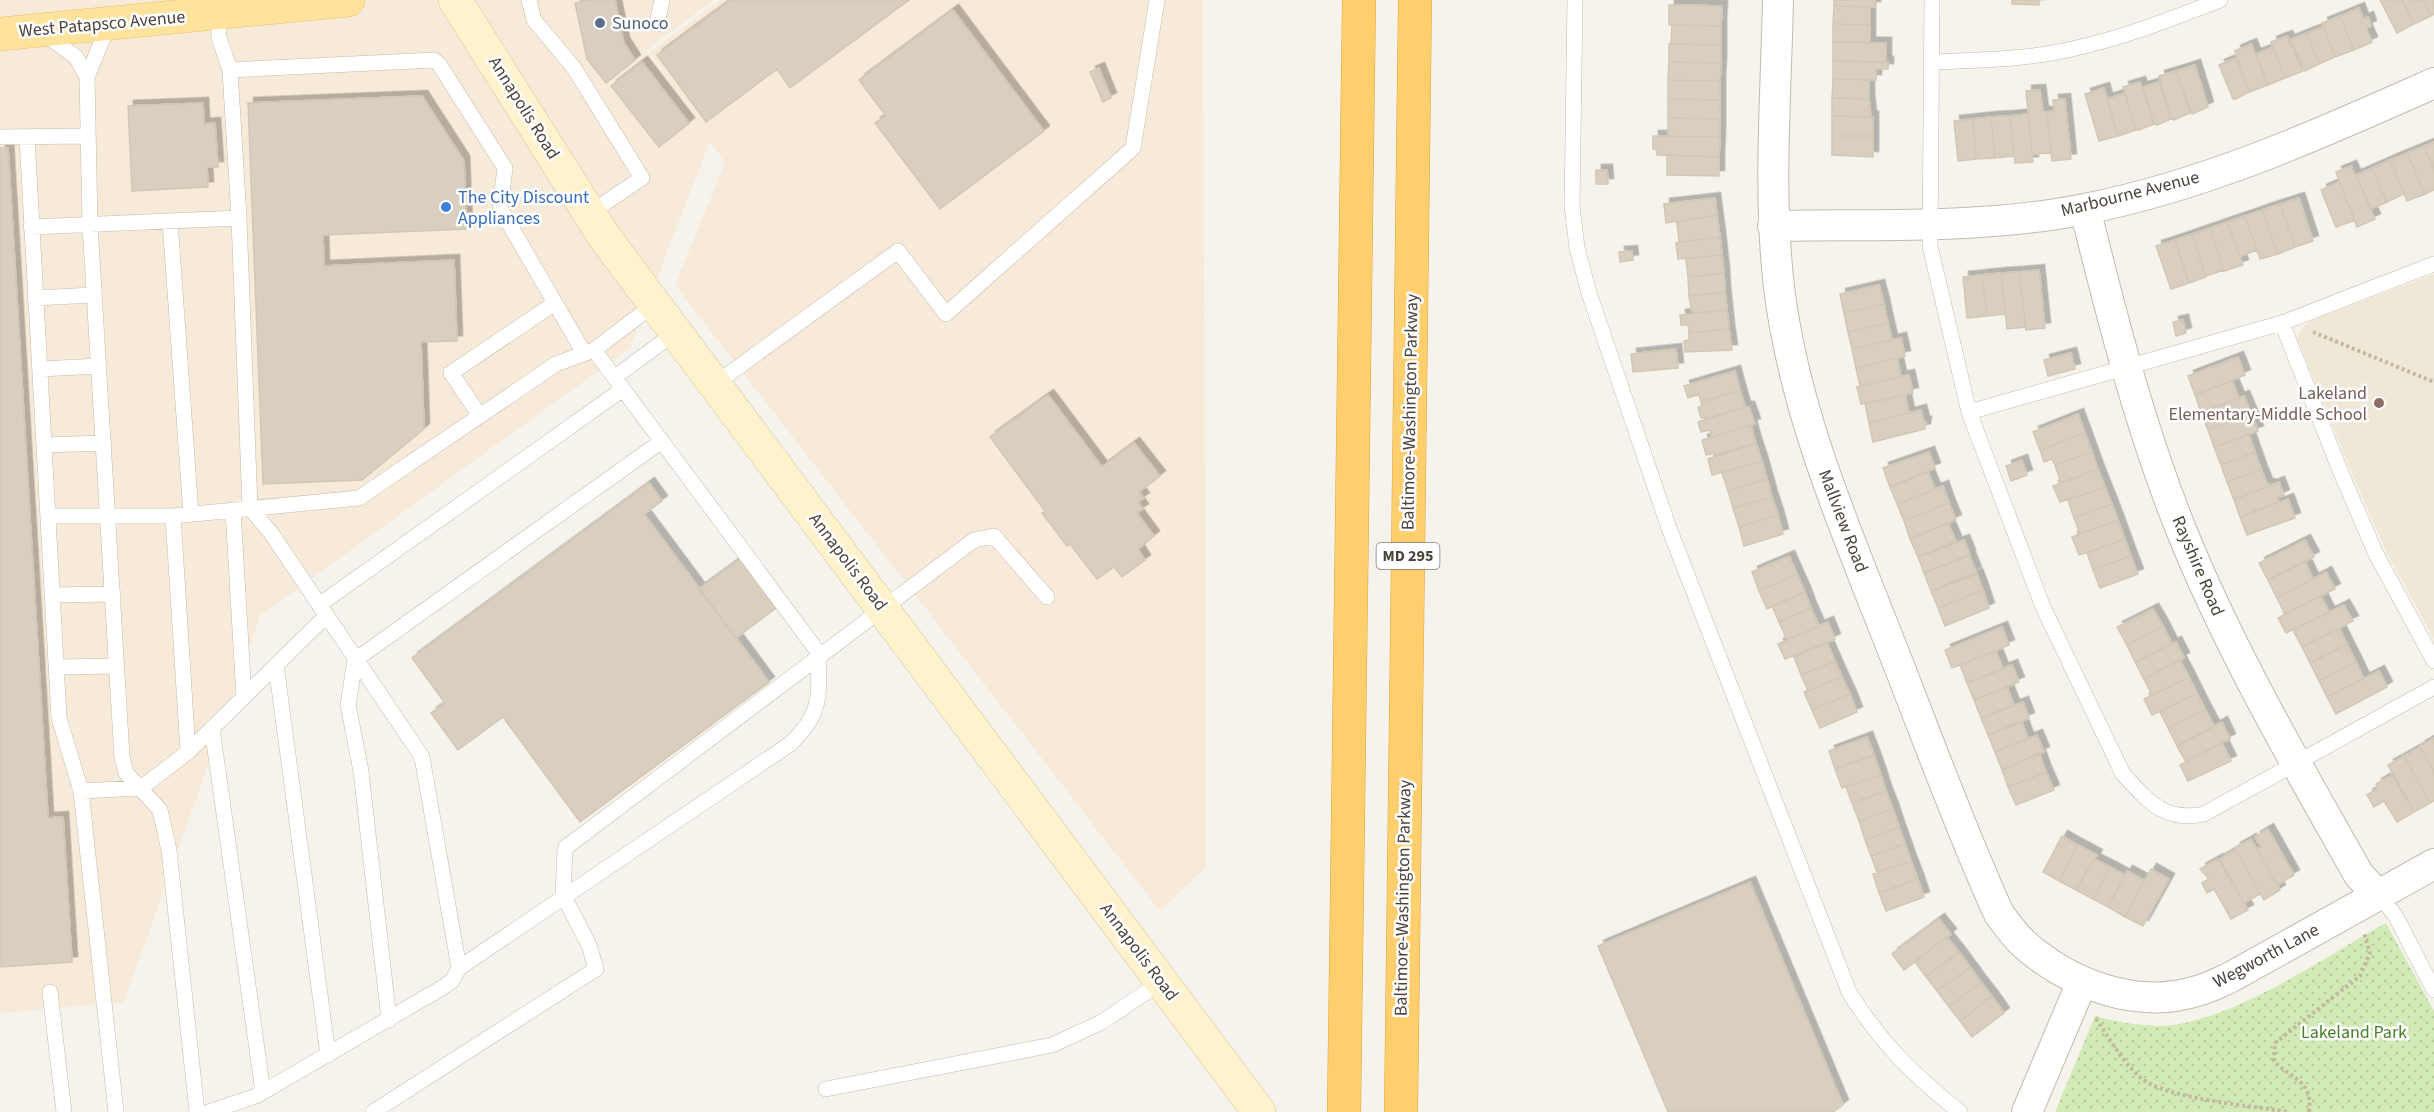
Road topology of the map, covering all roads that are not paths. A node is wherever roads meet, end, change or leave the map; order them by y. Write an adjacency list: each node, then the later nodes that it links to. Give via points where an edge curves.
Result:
1 (348, 0): 12 (main road, West Patapsco Avenue)
2 (455, 0): 25 (main road, Annapolis Road)
3 (529, 0): 25 (lane, via 534,20 574,68 642,178)
4 (662, 0): 14 (lane)
5 (1157, 0): 44 (lane, via 1133,148 946,314 898,251)
6 (1359, 0): 92 (highway, MD 295)
7 (1416, 0): 93 (highway, Baltimore-Washington Parkway / MD 295)
8 (1575, 0): 94 (lane, via 1572,206 1577,248 1669,528 1849,992 1872,1029 1926,1086)
9 (1778, 0): 30 (street, Mallview Road)
10 (1932, 0): 17 (lane)
11 (2220, 0): 17 (lane, via 2133,33 2071,50)
12 (218, 14): 13 (main road, West Patapsco Avenue); 18 (lane, via 219,38)
13 (116, 23): 15 (main road, West Patapsco Avenue); 19 (lane, via 103,38)
14 (657, 24)
15 (38, 30): 16 (main road, West Patapsco Avenue); 19 (lane, via 76,57)
16 (0, 34)
17 (1931, 62): 28 (lane)
18 (230, 69): 26 (lane); 35 (lane, via 434,60 445,70 504,168 500,208)
19 (87, 77): 21 (lane)
20 (2434, 82): 24 (street, Marbourne Avenue, via 2245,162 2164,189)
21 (88, 136): 23 (lane); 29 (lane)
22 (0, 137): 23 (lane)
23 (27, 137): 31 (lane)
24 (2085, 209): 28 (street, Marbourne Avenue, via 2014,219); 41 (street, Rayshire Road)
25 (590, 213): 36 (main road, Annapolis Road)
26 (239, 218): 27 (lane); 50 (lane)
27 (170, 221): 29 (lane); 52 (lane)
28 (1929, 222): 30 (street, Marbourne Avenue); 45 (lane, via 1930,246)
29 (90, 225): 31 (lane); 33 (lane)
30 (1773, 226): 79 (street, Mallview Road, via 1783,312 1809,427 1834,501 1984,879 2000,914 2021,941 2048,963)
31 (32, 227): 34 (lane)
32 (2434, 264): 37 (lane)
33 (94, 295): 34 (lane); 40 (lane)
34 (35, 298): 42 (lane)
35 (555, 303): 39 (lane); 46 (lane, via 451,373)
36 (656, 303): 38 (main road, Annapolis Road); 39 (lane)
37 (2282, 323): 41 (lane); 63 (lane, via 2376,554)
38 (676, 332): 43 (lane); 44 (main road, Annapolis Road)
39 (589, 352): 43 (lane); 46 (lane, via 556,364)
40 (99, 366): 42 (lane); 48 (lane)
41 (2125, 368): 45 (lane); 71 (street, Rayshire Road, via 2180,526 2242,663)
42 (40, 369): 49 (lane)
43 (619, 383): 47 (lane); 60 (lane)
44 (715, 384): 59 (main road, Annapolis Road)
45 (1969, 412): 71 (lane, via 2043,607 2123,774 2143,796 2165,812 2184,818 2204,814)
46 (480, 416): 50 (lane, via 359,498)
47 (662, 441): 61 (lane); 62 (lane)
48 (104, 443): 49 (lane); 53 (lane)
49 (44, 445): 54 (lane)
50 (250, 508): 51 (lane); 60 (lane)
51 (233, 510): 52 (lane); 68 (lane)
52 (191, 514): 55 (lane)
53 (108, 515): 54 (lane); 55 (lane); 56 (lane)
54 (48, 516): 57 (lane)
55 (174, 516): 70 (lane)
56 (113, 594): 57 (lane); 66 (lane)
57 (52, 595): 65 (lane)
58 (1047, 597): 59 (lane, via 994,536 974,540)
59 (883, 610): 61 (lane); 78 (main road, Annapolis Road)
60 (322, 611): 62 (lane); 64 (lane)
61 (819, 657): 75 (lane, via 566,848); 75 (lane, via 817,705 807,728 790,744)
62 (355, 660): 77 (lane, via 422,757); 82 (lane, via 348,705 361,771)
63 (2434, 661)
64 (276, 665): 68 (lane); 83 (lane)
65 (56, 666): 66 (lane); 73 (lane, via 59,718)
66 (117, 666): 72 (lane, via 122,757 126,773)
67 (2434, 687): 71 (lane)
68 (244, 697): 69 (lane)
69 (212, 728): 70 (lane); 85 (lane)
70 (188, 752): 72 (lane)
71 (2296, 764): 76 (street, Rayshire Road, via 2359,875)
72 (141, 788): 73 (lane); 88 (lane, via 160,810 169,850)
73 (81, 791): 87 (lane)
74 (2434, 864): 76 (street, Wegworth Lane)
75 (563, 895): 77 (lane); 90 (lane, via 589,945 596,969)
76 (2378, 895): 79 (street, Wegworth Lane, via 2231,977 2196,992 2159,998 2118,993); 80 (lane, via 2395,915)
77 (459, 968): 82 (lane, via 452,981)
78 (1161, 982): 84 (lane, via 1102,1022 1052,1045); 91 (main road, Annapolis Road)
79 (2082, 982): 95 (street)
80 (2434, 990)
81 (50, 992): 86 (lane)
82 (389, 1020): 83 (lane)
83 (328, 1055): 85 (lane)
84 (826, 1089)
85 (263, 1092): 89 (lane)
86 (64, 1112)
87 (116, 1112)
88 (197, 1112)
89 (208, 1112)
90 (373, 1112)
91 (1259, 1112)
92 (1344, 1112)
93 (1401, 1112)
94 (1960, 1112)
95 (2027, 1112)

